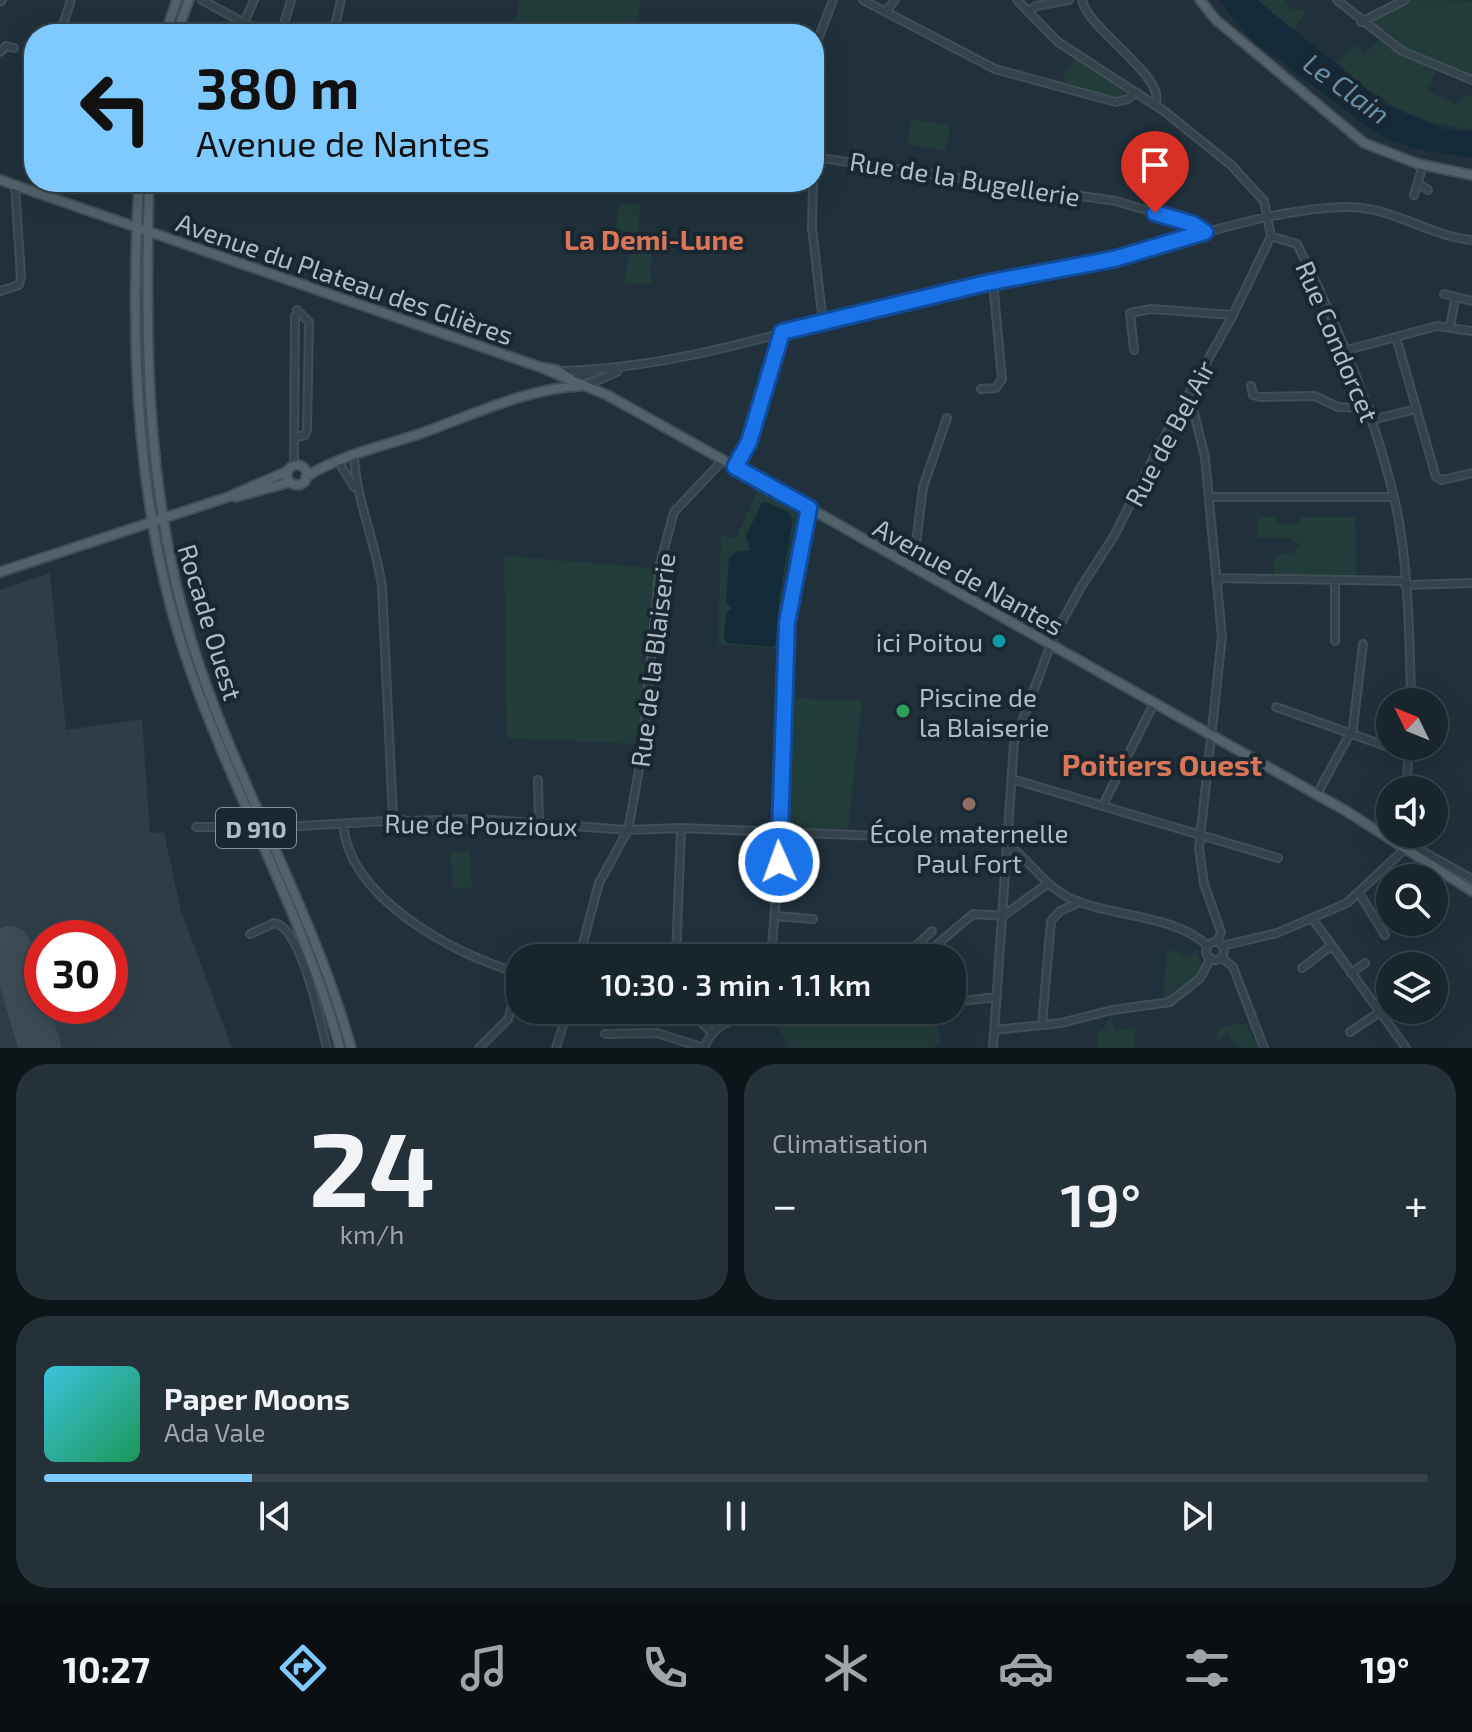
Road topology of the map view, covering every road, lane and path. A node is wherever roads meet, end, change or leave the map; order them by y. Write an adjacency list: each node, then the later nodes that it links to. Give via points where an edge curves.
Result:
1 (71, 0): 20 (street)
2 (177, 0): 21 (main road)
3 (189, 0): 22 (main road)
4 (202, 0): 23 (street)
5 (254, 0): 23 (street)
6 (291, 0): 24 (street)
7 (341, 0): 25 (street)
8 (833, 0): 26 (street)
9 (863, 0): 18 (street)
10 (895, 0): 18 (street)
11 (1017, 0): 17 (street)
12 (1069, 0): 17 (street)
13 (1082, 0): 31 (street, via 1156,92)
14 (1200, 0): 33 (main road, via 1216,20 1331,119 1364,143)
15 (1337, 0): 19 (street)
16 (1405, 0): 19 (street)
17 (1029, 11): 30 (street, via 1058,42)
18 (885, 12): 30 (street, via 995,69 1116,102)
19 (1361, 22): 29 (street, via 1409,55)
20 (63, 24)
21 (169, 24)
22 (180, 24)
23 (244, 24)
24 (284, 24)
25 (335, 24)
26 (824, 24)
27 (14, 48): 28 (street, via 6,46)
28 (0, 52)
29 (1472, 80)
30 (1136, 92): 31 (street)
31 (1155, 105): 45 (street, via 1255,187)
32 (824, 158): 48 (street, Rue de la Bugellerie, via 1116,201)
33 (1423, 165): 34 (main road); 36 (street)
34 (1472, 175)
35 (0, 180): 37 (main road, Avenue du Plateau des Glières)
36 (1418, 183): 39 (street); 44 (street)
37 (15, 186): 38 (main road, Avenue du Plateau des Glières); 52 (street, via 19,285)
38 (24, 189)
39 (1428, 190)
40 (33, 192): 46 (main road, Avenue du Plateau des Glières)
41 (139, 192): 46 (main road, D 910)
42 (149, 192): 47 (main road, Rocade Ouest / D 910)
43 (813, 192): 57 (street, via 813,250)
44 (1414, 195)
45 (1268, 216): 48 (street); 49 (street); 50 (street, via 1348,207 1392,214)
46 (137, 226): 47 (main road, Avenue du Plateau des Glières); 92 (main road, D 910, via 138,385)
47 (148, 230): 64 (main road, Avenue du Plateau des Glières); 91 (main road, Rocade Ouest / D 910, via 149,408)
48 (1205, 232): 51 (street, via 1114,259)
49 (1269, 238): 56 (street, Rue de Bel Air); 63 (street, Rue Condorcet, via 1297,244)
50 (1472, 240)
51 (993, 282): 57 (street); 72 (street, via 1002,379 996,388)
52 (0, 291)
53 (1444, 294): 54 (street)
54 (1455, 299): 55 (street); 58 (street)
55 (1472, 301)
56 (1233, 315): 62 (street, via 1151,309 1130,313); 73 (street, Rue de Bel Air)
57 (823, 322): 60 (street)
58 (1450, 328): 59 (street); 61 (street, via 1437,326)
59 (1472, 331)
60 (782, 332): 65 (street); 82 (street, via 749,442)
61 (1396, 337): 63 (street); 75 (street)
62 (1134, 350)
63 (1347, 350): 74 (street, Rue Condorcet)
64 (540, 367): 66 (main road, Avenue du Plateau des Glières); 68 (main road, Avenue du Plateau des Glières)
65 (628, 369): 67 (street); 69 (street)
66 (560, 371): 67 (street); 68 (main road, Avenue du Plateau des Glières)
67 (596, 372): 68 (street)
68 (571, 379): 69 (main road, Avenue de Nantes); 71 (main road)
69 (586, 386): 71 (main road); 80 (main road, Avenue de Nantes)
70 (1251, 386): 74 (street, via 1253,395 1260,397 1315,396 1338,407)
71 (560, 387): 79 (main road)
72 (981, 389)
73 (1185, 401): 88 (street, via 1194,413); 101 (street, Rue de Bel Air)
74 (1369, 408): 77 (street, Rue Condorcet)
75 (1416, 409): 77 (street); 84 (street, via 1437,478)
76 (947, 418): 93 (street, via 923,487)
77 (1372, 420): 89 (street, Rue Condorcet)
78 (296, 437): 78 (street, via 296,313 309,322 307,430); 83 (street)
79 (354, 455): 81 (main road); 86 (street)
80 (723, 460): 82 (main road, Avenue de Nantes); 122 (street, Rue de la Blaiserie, via 674,512 660,564 641,759)
81 (338, 461): 83 (main road); 86 (street)
82 (735, 467): 90 (main road, Avenue de Nantes)
83 (298, 470): 85 (main road); 85 (main road, via 299,485); 87 (main road)
84 (1472, 473)
85 (290, 482): 87 (main road)
86 (356, 490): 113 (street, via 382,587)
87 (228, 497): 91 (main road)
88 (1212, 497): 89 (street); 95 (street)
89 (1394, 497): 97 (street, Rue Condorcet)
90 (809, 508): 93 (main road, Avenue de Nantes); 123 (street, via 787,623)
91 (162, 519): 92 (main road); 175 (main road, Rocade Ouest / D 910, via 200,669 319,949)
92 (152, 523): 94 (main road); 119 (main road, Rocade Ouest / D 910, via 186,659)
93 (913, 567): 101 (main road, Avenue de Nantes)
94 (0, 572)
95 (1217, 578): 96 (street); 106 (street, via 1222,637)
96 (1335, 581): 97 (street); 99 (street)
97 (1405, 583): 98 (street); 102 (street, Rue Condorcet)
98 (1472, 583)
99 (1335, 641)
100 (1363, 644): 105 (street)
101 (1051, 645): 103 (main road, Avenue de Nantes); 108 (street, Rue de Bel Air, via 1014,743)
102 (1410, 688)
103 (1154, 703): 106 (main road, Avenue de Nantes); 111 (street)
104 (1276, 707): 105 (street)
105 (1350, 734): 107 (street); 110 (street)
106 (1211, 736): 110 (main road, Avenue de Nantes); 124 (street)
107 (1376, 741)
108 (1012, 779): 111 (street); 125 (street, Rue de Bel Air)
109 (538, 780): 114 (street)
110 (1317, 794): 112 (main road, Avenue de Nantes)
111 (1103, 805): 124 (street)
112 (1346, 811): 116 (main road, Avenue de Nantes); 117 (main road, Avenue de Nantes)
113 (393, 817): 114 (street, Rue de Pouzioux); 115 (street, Rue de Pouzioux)
114 (539, 823): 122 (street, Rue de Pouzioux)
115 (343, 824): 120 (street, Rue de Pouzioux); 156 (street, via 360,868 385,900 479,960)
116 (1376, 826)
117 (1376, 826)
118 (196, 827): 119 (street)
119 (256, 827): 174 (main road, Rocade Ouest / D 910, via 314,965)
120 (285, 827)
121 (681, 828): 122 (street, Rue de Pouzioux); 123 (street, Rue de Pouzioux); 145 (street)
122 (628, 830): 144 (street, Rue de la Blaiserie, via 599,883)
123 (780, 831): 125 (street, Rue de Pouzioux); 130 (street)
124 (1200, 832): 129 (street); 149 (street, via 1204,884 1221,932)
125 (1008, 845): 133 (street); 138 (street, Rue de Bel Air)
126 (1394, 848): 135 (street)
127 (1409, 848): 134 (main road, Avenue de Nantes)
128 (1417, 848): 132 (street)
129 (1278, 858)
130 (779, 862): 131 (street); 137 (street)
131 (816, 865)
132 (1472, 879)
133 (1047, 884): 136 (street); 138 (street)
134 (1472, 891)
135 (1359, 893): 139 (street); 141 (street)
136 (1080, 902): 150 (street, via 1188,932); 167 (street, via 1051,921)
137 (776, 916): 140 (street); 146 (street)
138 (1003, 916): 148 (street, via 973,914); 158 (street, Rue de Bel Air)
139 (1312, 918): 149 (street, via 1277,933); 151 (street)
140 (813, 919)
141 (1376, 920)
142 (932, 931): 147 (street)
143 (250, 934): 173 (street, via 274,923 289,931)
144 (583, 944)
145 (677, 944)
146 (772, 944)
147 (918, 944)
148 (938, 944)
149 (1220, 944): 150 (street); 152 (street)
150 (1208, 946): 153 (street)
151 (1331, 946): 155 (street); 157 (street)
152 (1221, 957): 153 (street); 180 (street, via 1233,967)
153 (1211, 958): 167 (street, via 1204,973 1175,1000)
154 (1365, 963): 157 (street)
155 (1302, 968)
156 (506, 969)
157 (1351, 973): 160 (street)
158 (997, 997): 159 (street); 168 (street, Rue de Bel Air)
159 (966, 1000)
160 (1376, 1007)
161 (1376, 1015): 169 (street)
162 (506, 1023): 176 (street)
163 (564, 1024): 177 (street)
164 (703, 1024): 170 (street)
165 (724, 1024): 170 (street)
166 (1389, 1024): 181 (street)
167 (1042, 1025): 168 (street)
168 (995, 1030): 179 (street, Rue de Bel Air)
169 (1350, 1032)
170 (712, 1033): 178 (street)
171 (605, 1034): 172 (street, via 657,1033)
172 (682, 1045): 178 (street)
173 (327, 1048)
174 (340, 1048)
175 (351, 1048)
176 (479, 1048)
177 (556, 1048)
178 (704, 1048)
179 (993, 1048)
180 (1264, 1048)
181 (1406, 1048)

